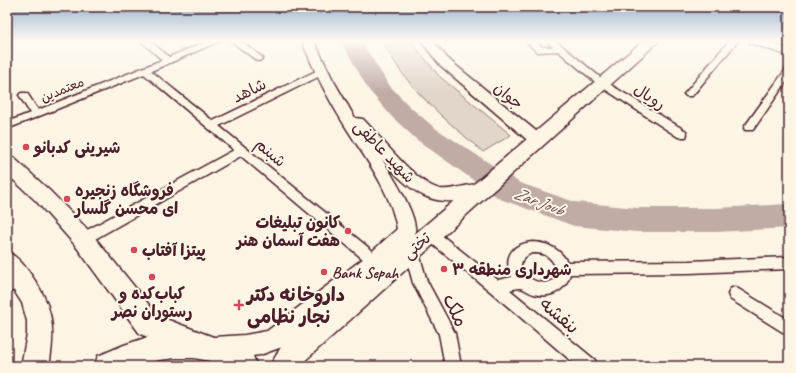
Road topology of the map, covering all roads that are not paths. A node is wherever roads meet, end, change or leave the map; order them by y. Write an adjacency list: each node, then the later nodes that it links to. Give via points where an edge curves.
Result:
1 (172, 58): 7 (street, معتمدین)
2 (315, 58): 10 (main road, شهید عاطفی)
3 (441, 58): 20 (main road, جوان)
4 (571, 58): 11 (street, رویال)
5 (632, 58): 11 (main road, تختی)
6 (719, 58): 12 (street)
7 (168, 60): 8 (street, معتمدین)
8 (145, 70): 15 (street, معتمدین); 16 (street, شبنم)
9 (789, 71): 18 (street)
10 (321, 72): 14 (main road, شهید عاطفی); 16 (street, شاهد)
11 (602, 84): 19 (street, رویال); 20 (main road, تختی)
12 (688, 94)
13 (24, 95): 15 (street)
14 (344, 113): 23 (main road, شهید عاطفی, via 353,118 420,187 448,196); 25 (main road, شهید عاطفی, via 396,198)
15 (36, 114): 17 (street, معتمدین)
16 (212, 125): 21 (street, شبنم)
17 (7, 126)
18 (749, 128)
19 (682, 134)
20 (536, 140): 23 (main road, تختی)
21 (242, 150): 24 (street); 26 (street, شبنم)
22 (7, 163): 24 (main road, via 43,196)
23 (480, 190): 25 (main road, تختی)
24 (83, 239): 34 (main road, via 149,325)
25 (416, 239): 26 (main road, تختی); 31 (street, بنفشه); 38 (main road, تختی, via 290,356); 39 (street, ملک, via 420,283 447,333)
26 (375, 261): 34 (main road, تختی, via 274,339 245,346)
27 (789, 263): 28 (street)
28 (564, 268): 30 (street, via 564,277 552,288 542,289); 30 (street, via 552,252 531,246 515,255 515,272)
29 (11, 276): 35 (main road, via 34,300 40,317 40,339)
30 (522, 281): 31 (street)
31 (496, 287): 40 (street, بنفشه)
32 (735, 294): 33 (street)
33 (789, 329)
34 (207, 347): 36 (main road, via 180,344 161,346 131,355); 37 (main road, via 230,356)
35 (34, 366)
36 (108, 366)
37 (243, 366)
38 (284, 366)
39 (453, 366)
40 (589, 366)

